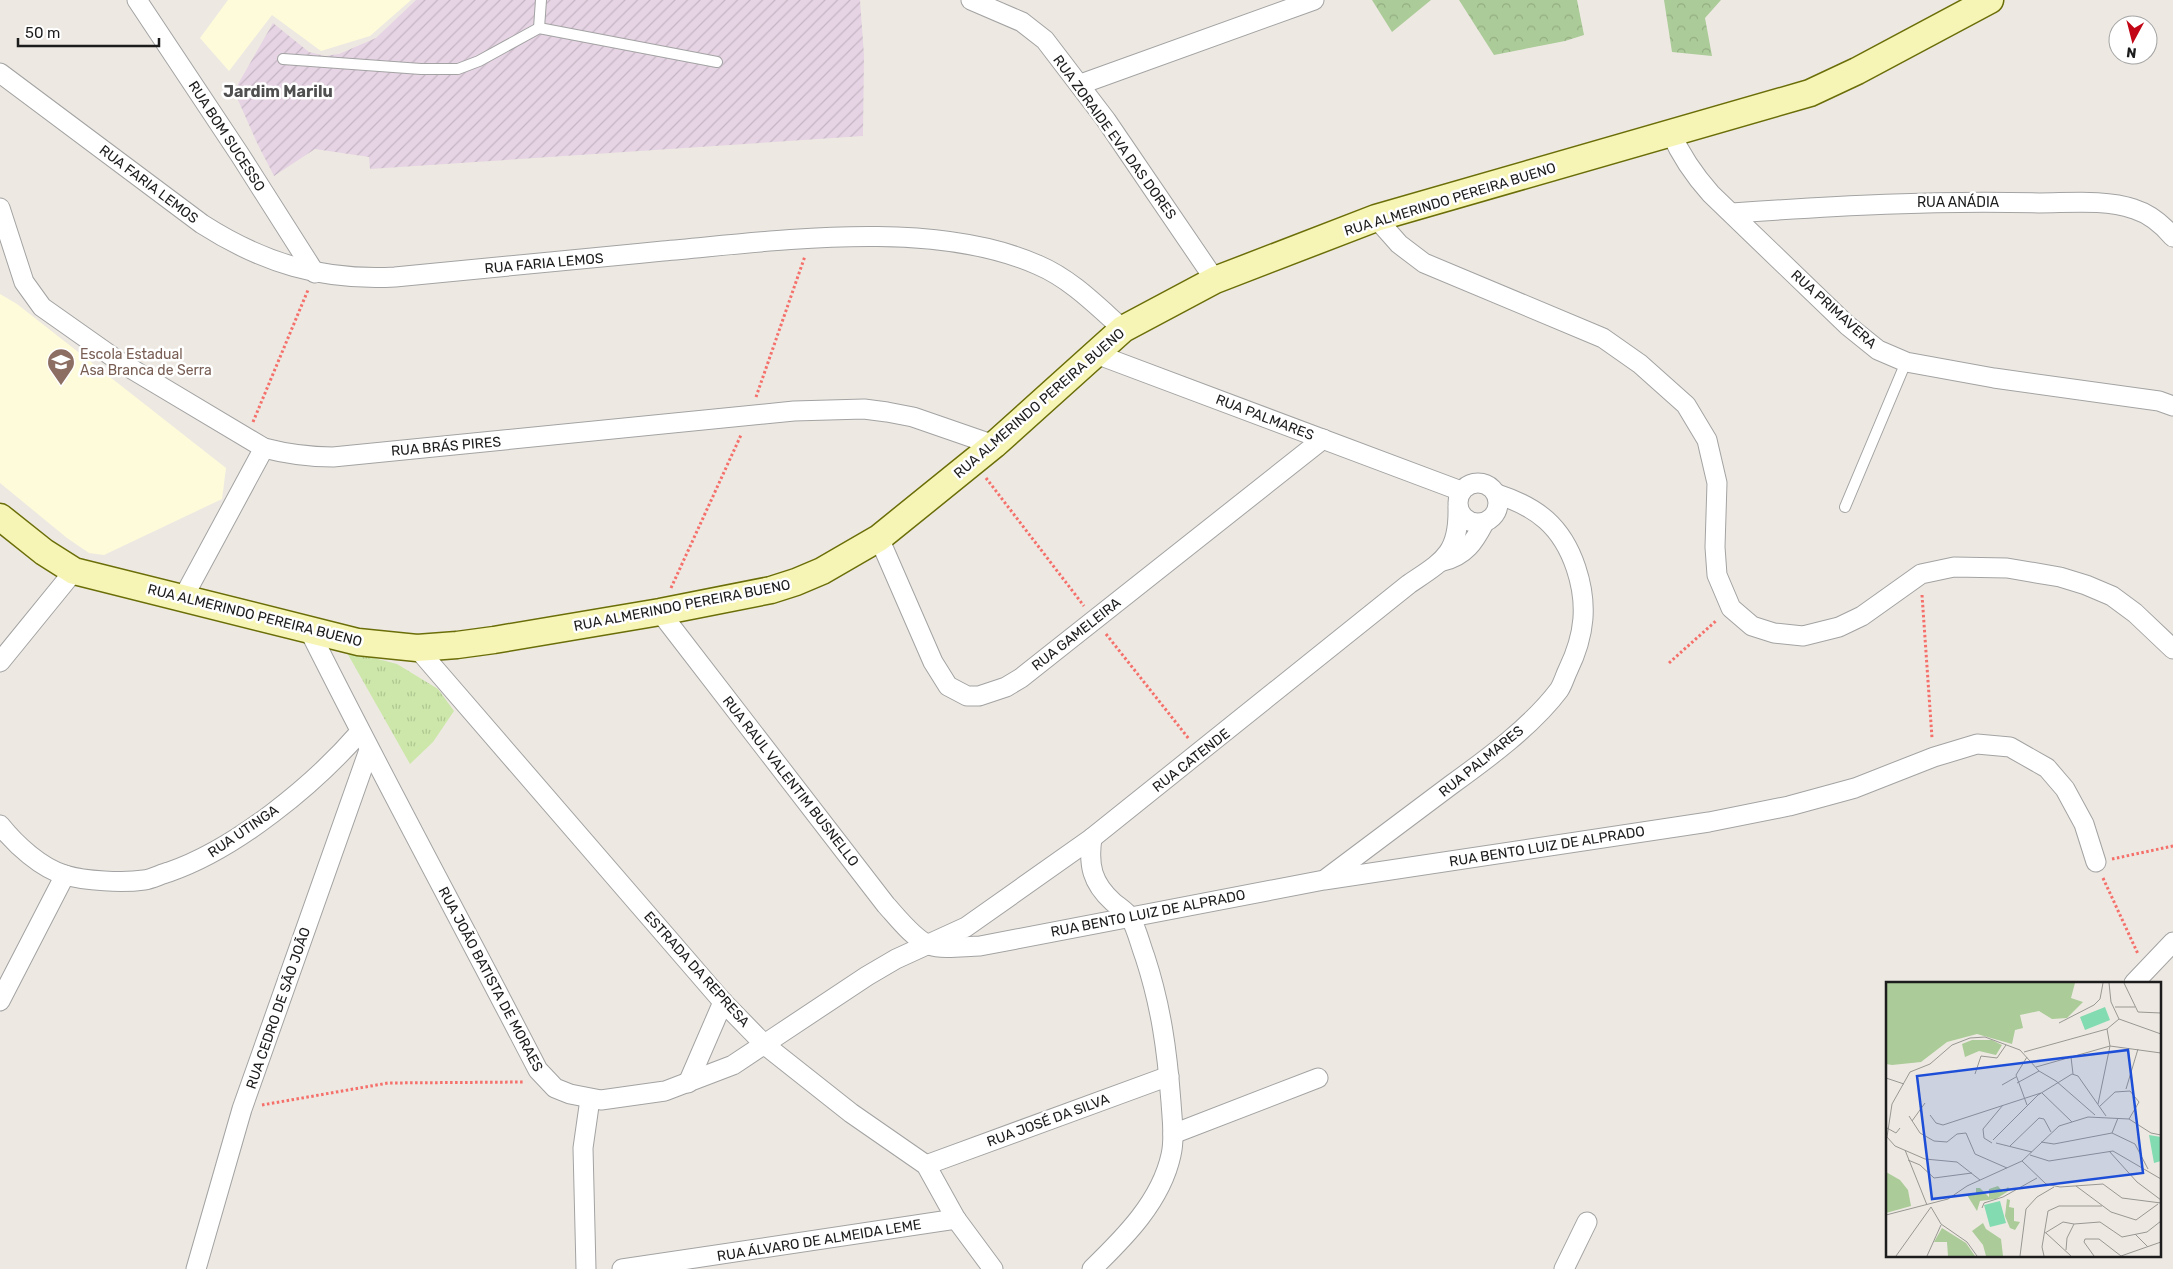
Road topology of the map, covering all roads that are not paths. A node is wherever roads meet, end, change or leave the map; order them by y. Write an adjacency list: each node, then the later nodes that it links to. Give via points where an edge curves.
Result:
1 (137, 0): 16 (street, RUA BOM SUCESSO)
2 (541, 0): 6 (lane)
3 (971, 0): 10 (street, RUA ZORAIDE EVA DAS DORES, via 1022,22 1045,40)
4 (1314, 0): 10 (street)
5 (1990, 0): 11 (main road, RUA ALMERINDO PEREIRA BUENO, via 1833,83)
6 (539, 28): 7 (lane, via 458,69); 8 (lane)
7 (283, 59)
8 (718, 62)
9 (0, 73): 16 (street, RUA FARIA LEMOS, via 228,241 279,263)
10 (1081, 84): 17 (street, RUA ZORAIDE EVA DAS DORES)
11 (1671, 133): 13 (street, RUA PRIMAVERA, via 1696,178); 14 (main road, RUA ALMERINDO PEREIRA BUENO)
12 (0, 208): 24 (street, RUA BRÁS PIRES, via 24,282 42,307 120,362)
13 (1732, 213): 15 (street, RUA ANÁDIA, via 1870,203 2108,204 2134,209 2162,223); 20 (street, RUA PRIMAVERA, via 1847,325 1878,350)
14 (1376, 218): 17 (main road, RUA ALMERINDO PEREIRA BUENO); 37 (street, via 1399,244 1424,263 1603,338 1640,364 1686,405 1707,440 1713,459 1717,483 1717,575 1731,608 1752,626 1774,633 1802,636 1839,627 1862,616 1921,574 1954,567 2007,568 2078,582 2112,596)
15 (2173, 237)
16 (315, 273): 18 (street, RUA FARIA LEMOS, via 396,277 751,243 879,237 941,239 1001,252 1040,266 1065,280)
17 (1215, 280): 18 (main road, RUA ALMERINDO PEREIRA BUENO)
18 (1123, 329): 19 (main road, RUA ALMERINDO PEREIRA BUENO)
19 (1096, 354): 22 (street, RUA PALMARES); 23 (main road, RUA ALMERINDO PEREIRA BUENO)
20 (1906, 362): 21 (street, RUA PRIMAVERA); 27 (lane)
21 (2173, 406)
22 (1323, 439): 26 (street, RUA PALMARES); 30 (street, RUA GAMELEIRA, via 1021,678 991,694 967,696 948,686 940,676)
23 (994, 446): 24 (street, RUA BRÁS PIRES, via 913,417 864,409 794,412 333,457 298,456); 30 (main road, RUA ALMERINDO PEREIRA BUENO)
24 (264, 448): 33 (street)
25 (1496, 494): 26 (street, RUA PALMARES, via 1493,488 1480,482 1473,483); 29 (street, via 1495,513); 45 (street, RUA PALMARES, via 1536,511 1560,535 1572,556 1580,581 1584,616 1576,655 1560,689 1530,722 1496,752)
26 (1460, 500): 29 (street, RUA PALMARES, via 1466,519); 31 (street, RUA CATENDE, via 1453,546)
27 (1845, 507)
28 (0, 517): 32 (main road, RUA ALMERINDO PEREIRA BUENO)
29 (1484, 522): 31 (street, RUA CATENDE, via 1465,552)
30 (879, 538): 34 (main road, RUA ALMERINDO PEREIRA BUENO, via 796,582)
31 (1443, 561): 42 (street, RUA CATENDE, via 1409,584)
32 (74, 571): 33 (main road, RUA ALMERINDO PEREIRA BUENO); 38 (street)
33 (183, 598): 35 (main road, RUA ALMERINDO PEREIRA BUENO)
34 (660, 612): 36 (main road, RUA ALMERINDO PEREIRA BUENO, via 457,646); 48 (street, RUA RAUL VALENTIM BUSNELLO, via 886,905 910,931)
35 (309, 630): 36 (main road, RUA ALMERINDO PEREIRA BUENO, via 358,642); 39 (street, RUA JOÃO BATISTA DE MORAES)
36 (416, 648): 51 (street, ESTRADA DA REPRESA)
37 (2173, 649)
38 (0, 662)
39 (360, 732): 40 (street, RUA JOÃO BATISTA DE MORAES); 44 (street, RUA UTINGA, via 311,783 221,848 185,866 145,880 110,882)
40 (369, 750): 56 (street, RUA JOÃO BATISTA DE MORAES, via 538,1070 555,1088); 61 (street, RUA CEDRO DE SÃO JOÃO, via 242,1109)
41 (0, 825): 44 (street, RUA UTINGA, via 31,857)
42 (1092, 838): 46 (street, via 1092,871 1100,889); 48 (street, RUA CATENDE, via 966,927)
43 (2096, 862): 45 (street, RUA BENTO LUIZ DE ALPRADO, via 2084,824 2065,789 2047,768 2010,747 1976,744 1855,788 1789,806 1709,822)
44 (65, 875): 50 (street)
45 (1324, 880): 46 (street, RUA BENTO LUIZ DE ALPRADO)
46 (1130, 916): 48 (street, RUA BENTO LUIZ DE ALPRADO, via 980,946); 53 (street, via 1156,992)
47 (2173, 942): 49 (street)
48 (929, 945): 52 (street, RUA JOÃO BATISTA DE MORAES, via 867,976)
49 (2140, 977)
50 (0, 1001)
51 (723, 1002): 52 (street, ESTRADA DA REPRESA); 55 (street)
52 (765, 1045): 55 (street, RUA JOÃO BATISTA DE MORAES, via 733,1066); 58 (street, ESTRADA DA REPRESA, via 851,1113)
53 (1169, 1076): 57 (street); 58 (street, RUA JOSÉ DA SILVA)
54 (1318, 1078): 57 (street)
55 (688, 1082): 56 (street, RUA JOÃO BATISTA DE MORAES, via 665,1091 627,1098)
56 (590, 1099): 62 (street, via 583,1148)
57 (1173, 1134): 65 (street, via 1166,1171 1148,1205 1124,1238)
58 (926, 1165): 59 (street, ESTRADA DA REPRESA)
59 (956, 1219): 63 (street, RUA ÁLVARO DE ALMEIDA LEME); 64 (street, ESTRADA DA REPRESA)
60 (1587, 1222): 66 (street)
61 (196, 1269)
62 (586, 1269)
63 (622, 1269)
64 (993, 1269)
65 (1092, 1269)
66 (1564, 1269)

